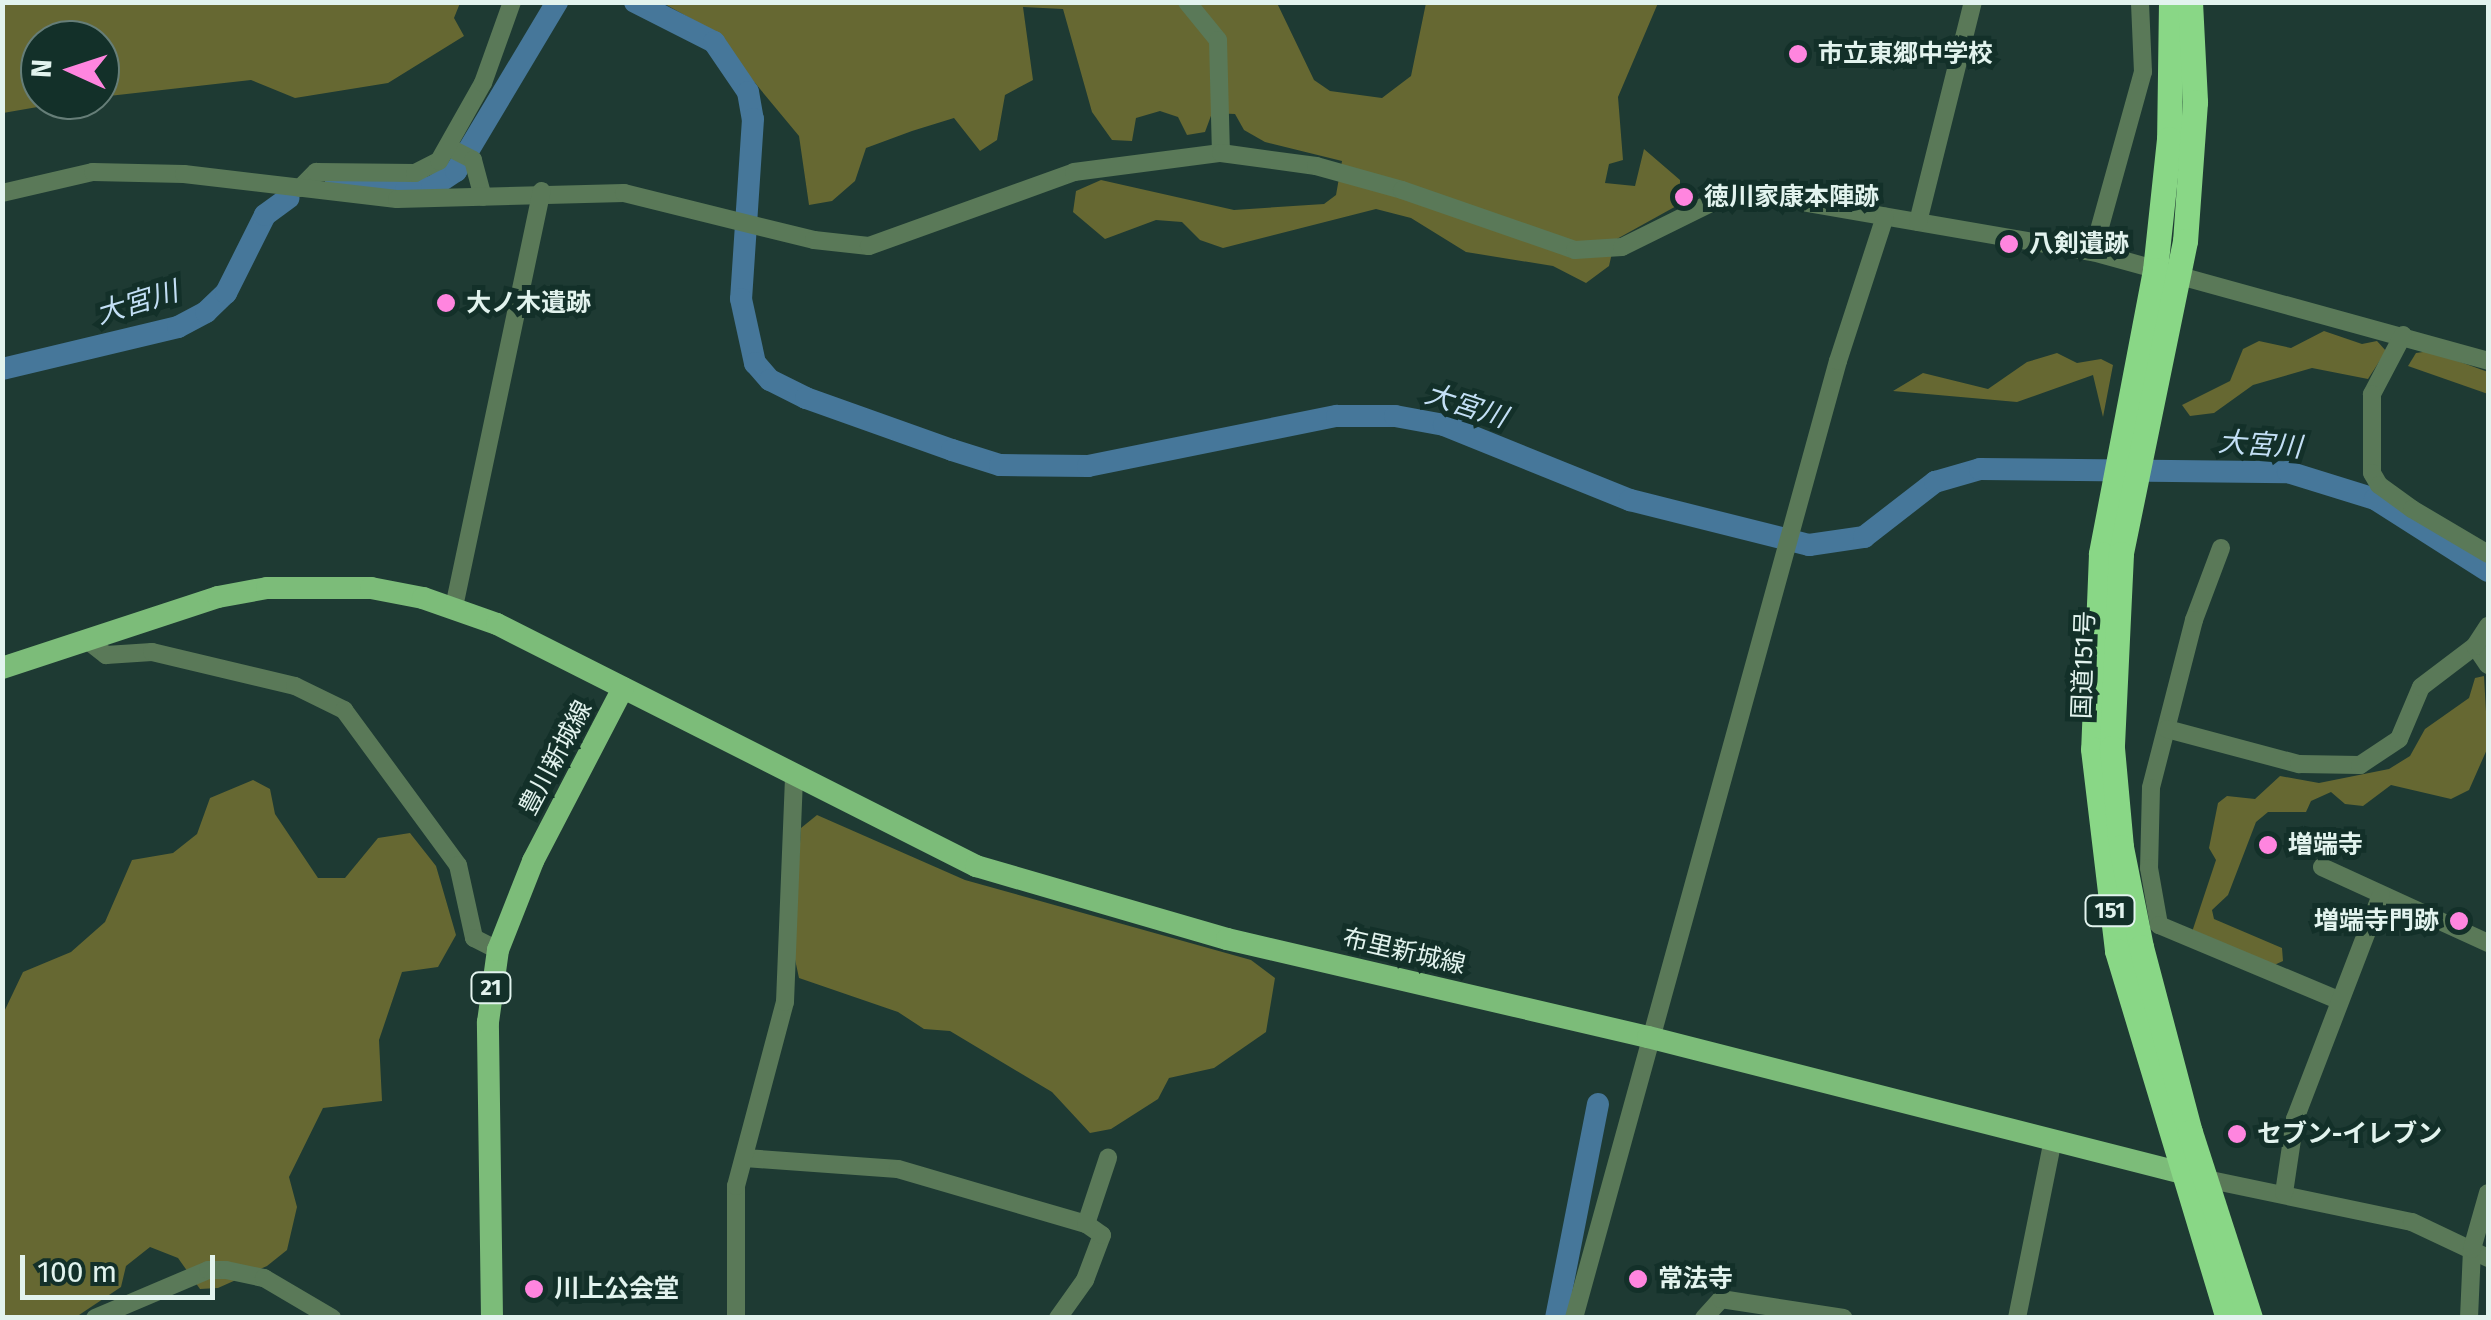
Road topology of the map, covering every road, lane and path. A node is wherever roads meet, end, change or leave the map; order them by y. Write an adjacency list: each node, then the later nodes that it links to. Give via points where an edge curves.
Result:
1 (512, 2): 7 (street, via 483,84)
2 (1187, 2): 8 (street, via 1218,40 1224,73)
3 (1973, 2): 14 (street)
4 (2140, 2): 15 (street, via 2143,72)
5 (2172, 2): 16 (highway, 国道151号 / 151)
6 (2190, 2): 16 (highway, 国道151号 / 151, via 2196,102)
7 (450, 148): 9 (street, via 426,170 316,172); 12 (street, via 473,160)
8 (1221, 153): 10 (street, via 1107,163 869,246 624,193); 13 (street, via 1368,180 1575,250 1622,247 1689,212 1752,194)
9 (300, 188): 11 (street, via 93,172); 12 (street, via 396,198)
10 (542, 191): 12 (street); 21 (street)
11 (2, 193)
12 (483, 197)
13 (1885, 216): 14 (street); 35 (street)
14 (1918, 222): 15 (street)
15 (2093, 252): 16 (street)
16 (2167, 274): 17 (street); 39 (highway, 国道151号 / 151, via 2120,491 2114,792 2137,929)
17 (2404, 335): 18 (street); 20 (street, via 2372,394 2372,472 2390,493)
18 (2488, 362)
19 (2221, 548): 28 (street, via 2194,620)
20 (2488, 554)
21 (454, 608): 23 (main road, 豊川新城線, via 372,588 266,588 218,597); 27 (main road, 豊川新城線)
22 (2488, 626): 24 (street)
23 (88, 641): 26 (main road, 豊川新城線); 33 (street, via 106,656 152,652 295,686 344,710 458,865 474,938)
24 (2475, 646): 25 (street); 28 (street, via 2422,687 2399,739 2360,765 2298,764)
25 (2488, 665)
26 (2, 668)
27 (623, 688): 29 (main road, 布里新城線); 33 (main road, 豊川新城線 / 21, via 533,861)
28 (2167, 729): 34 (street, via 2149,808 2160,925)
29 (794, 778): 35 (main road, 布里新城線, via 976,866 1227,940); 37 (street, via 785,1002)
30 (2322, 867): 31 (street)
31 (2381, 895): 32 (street); 34 (street)
32 (2488, 943)
33 (498, 950): 46 (main road, 豊川新城線 / 21, via 488,1022)
34 (2336, 999): 41 (street, via 2329,1042 2290,1136)
35 (1648, 1037): 36 (main road, 布里新城線); 49 (street)
36 (2053, 1140): 39 (main road, 布里新城線); 52 (street)
37 (745, 1158): 42 (street, via 898,1168); 47 (street, via 736,1186)
38 (1108, 1158): 42 (street)
39 (2195, 1176): 41 (street); 53 (highway, 国道151号 / 151); 54 (highway, 国道151号 / 151)
40 (2488, 1193): 43 (street)
41 (2284, 1194): 43 (street, via 2412,1222)
42 (1086, 1224): 48 (street, via 1102,1235 1085,1280)
43 (2480, 1254): 55 (street)
44 (95, 1318): 45 (street, via 208,1270 226,1270 264,1278)
45 (332, 1318)
46 (492, 1318)
47 (736, 1318)
48 (1058, 1318)
49 (1574, 1318)
50 (1704, 1318): 51 (street, via 1721,1298)
51 (1844, 1318)
52 (2018, 1318)
53 (2228, 1318)
54 (2250, 1318)
55 (2469, 1318)

